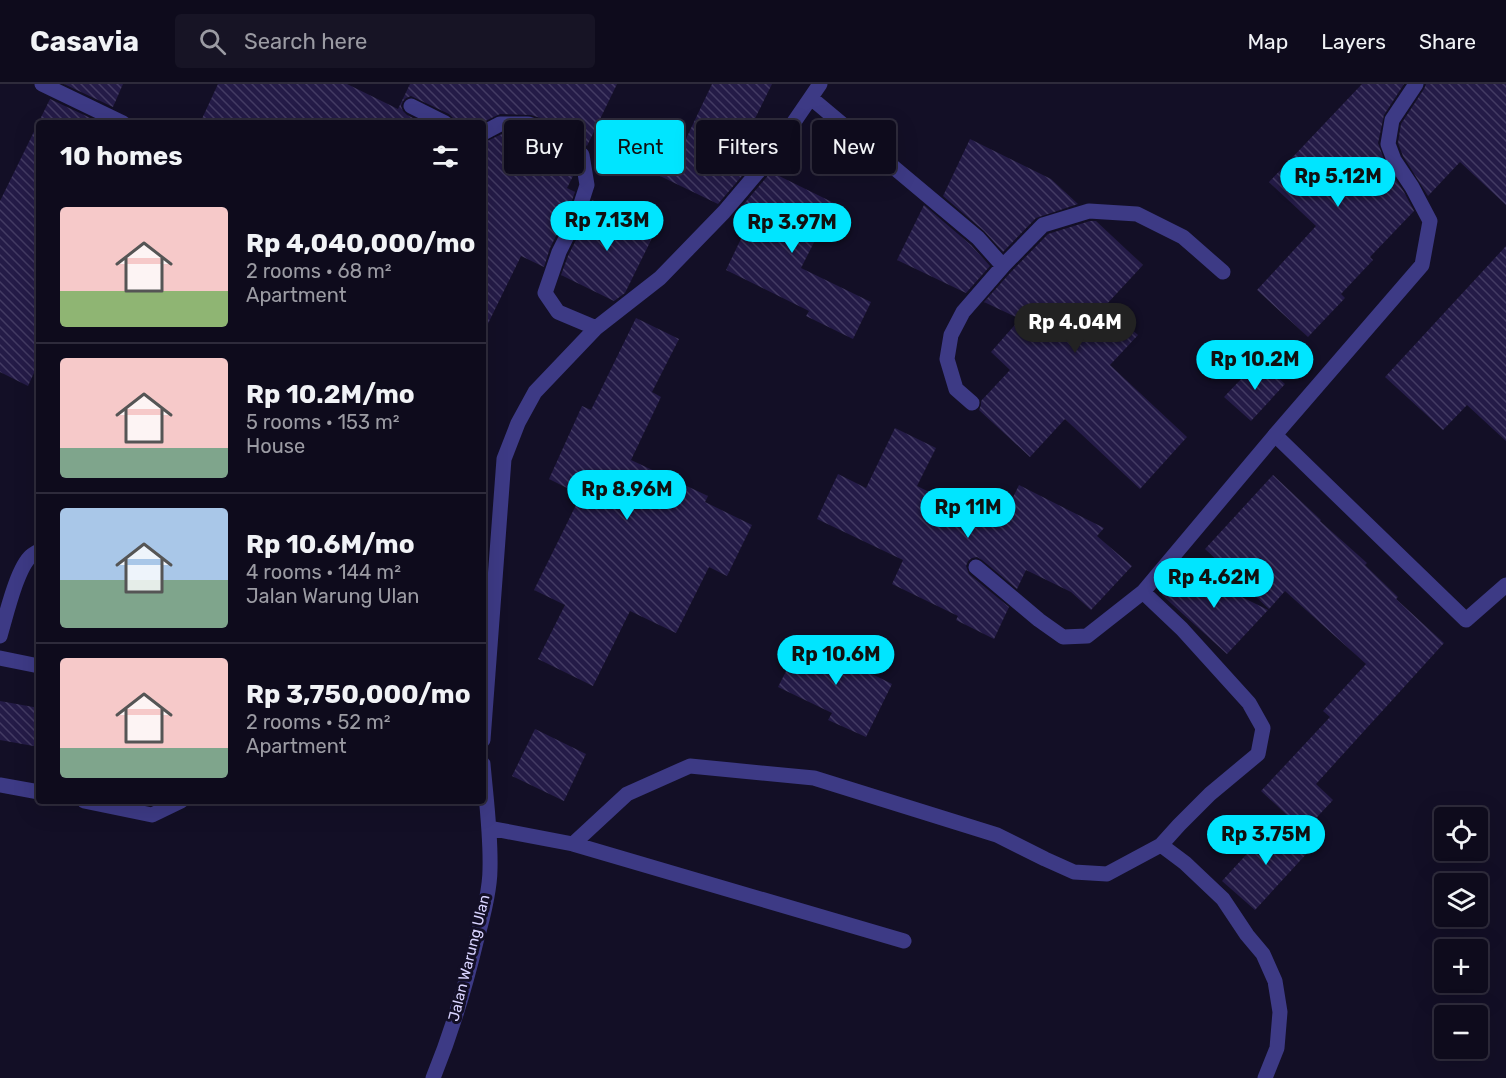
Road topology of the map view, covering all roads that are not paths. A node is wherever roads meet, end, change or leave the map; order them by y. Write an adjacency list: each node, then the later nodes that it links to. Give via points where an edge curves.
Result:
1 (42, 84): 6 (street)
2 (820, 84): 4 (street)
3 (1416, 84): 13 (street, via 1392,120 1388,144 1430,221 1422,266)
4 (811, 98): 9 (street, via 978,238); 11 (street, via 768,160 724,212 660,278)
5 (411, 106): 7 (street)
6 (117, 120)
7 (439, 120)
8 (486, 131): 11 (street, via 500,124 528,124 556,133 582,155 587,185 544,293 558,312)
9 (1003, 266): 10 (street, via 1043,225 1089,211 1137,213 1183,237); 12 (street, via 963,312 951,335 947,359 956,389)
10 (1223, 272)
11 (597, 328): 21 (street, via 535,392 504,459)
12 (972, 403)
13 (1275, 435): 16 (street, via 1466,620); 17 (street)
14 (36, 553): 18 (street, via 25,562 18,578)
15 (976, 567): 17 (street, via 1063,637 1087,636)
16 (1506, 585)
17 (1143, 592): 29 (street, via 1249,703 1263,728 1258,754 1210,794)
18 (0, 636)
19 (0, 658): 20 (street)
20 (36, 665)
21 (486, 700)
22 (0, 785): 23 (street)
23 (36, 791)
24 (486, 796): 27 (street, Jalan Warung Ulan)
25 (99, 804): 26 (street, via 152,815)
26 (175, 804)
27 (489, 828): 28 (street); 31 (street, Jalan Warung Ulan, via 490,872 481,922 464,992)
28 (573, 844): 29 (street, via 627,794 690,766 814,778 998,836 1074,872 1107,874); 30 (street)
29 (1161, 845): 32 (street, via 1223,899 1263,954 1275,981 1280,1012 1277,1048)
30 (904, 941)
31 (434, 1078)
32 (1265, 1078)

